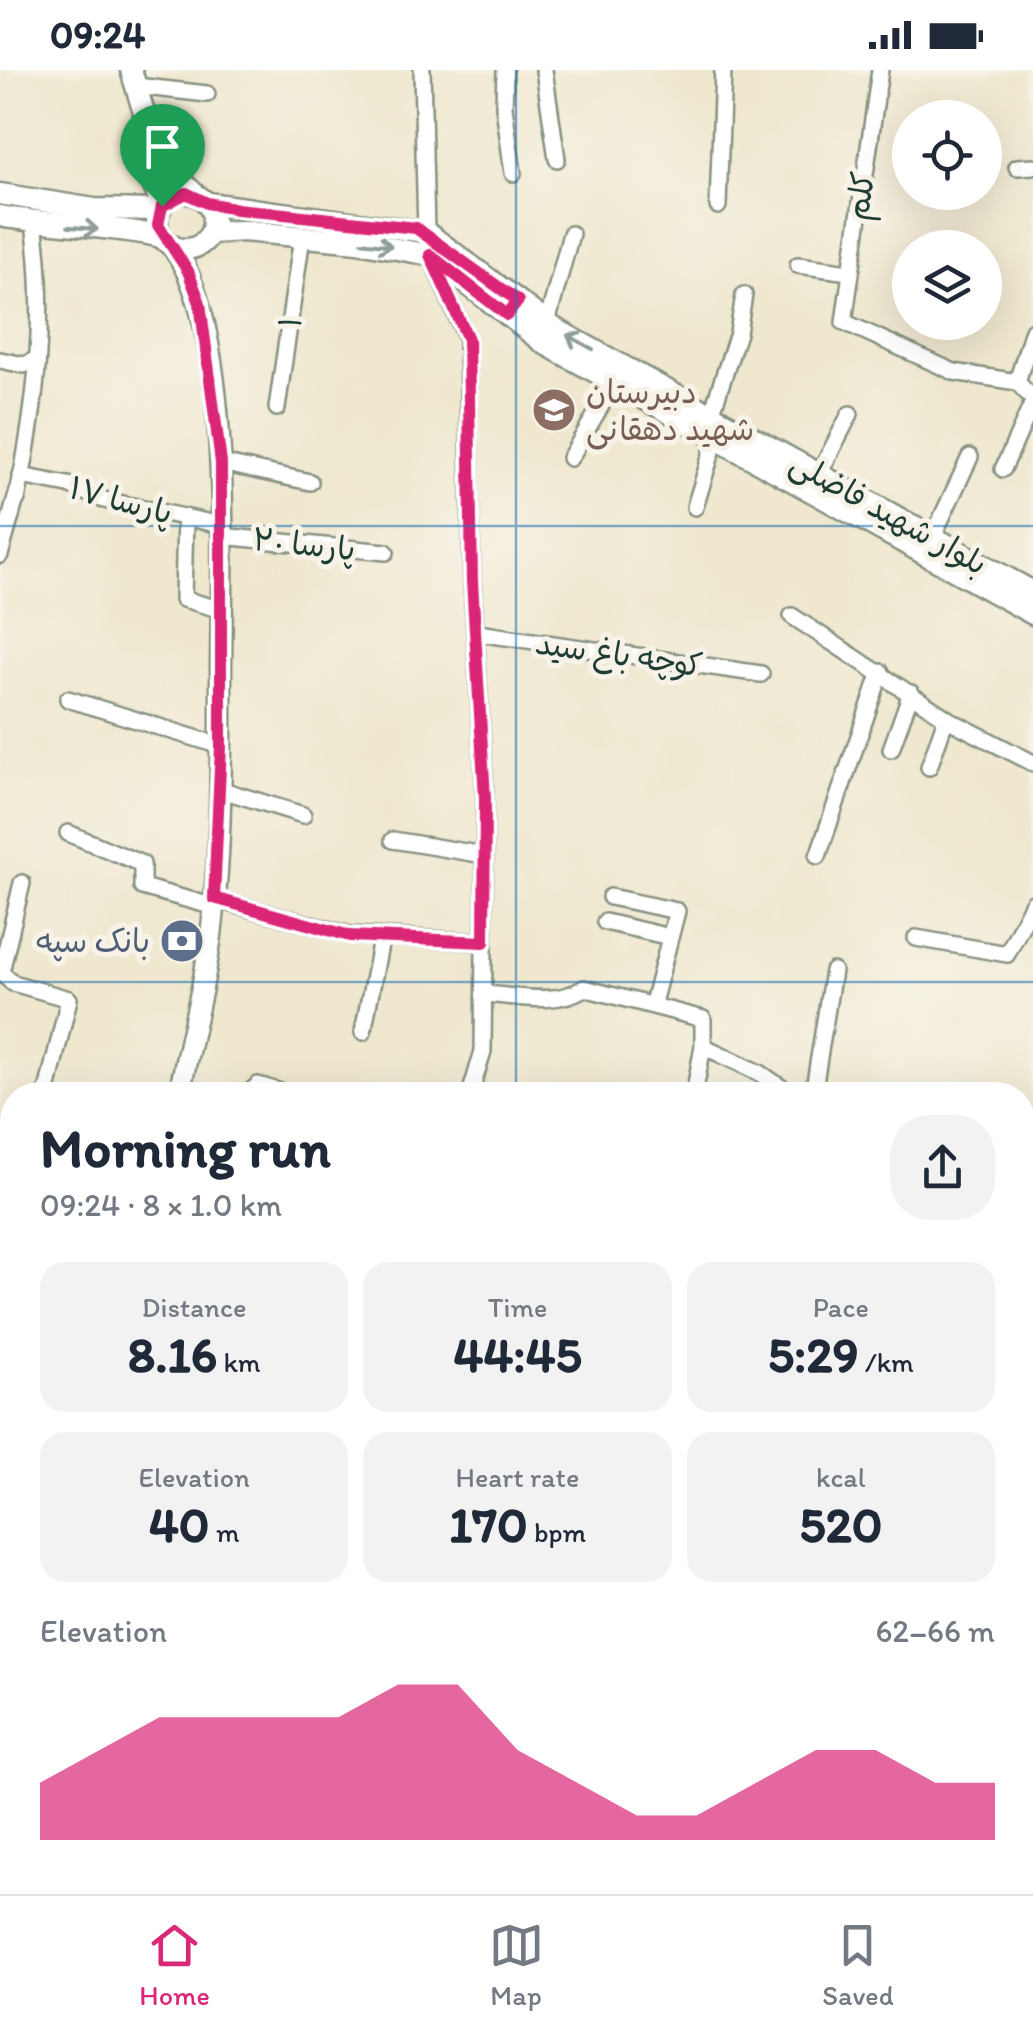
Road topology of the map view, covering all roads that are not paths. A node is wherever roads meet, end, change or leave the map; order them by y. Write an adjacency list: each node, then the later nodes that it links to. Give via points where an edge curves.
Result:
1 (412, 70): 9 (street)
2 (422, 70): 9 (street)
3 (505, 70): 12 (street)
4 (544, 70): 11 (street)
5 (723, 70): 15 (street)
6 (880, 70): 26 (street, کلم)
7 (133, 78): 8 (street); 10 (main road)
8 (206, 94)
9 (422, 96): 19 (street)
10 (158, 159): 14 (main road); 16 (main road, via 154,186)
11 (557, 159)
12 (514, 173)
13 (0, 194): 16 (main road, via 94,209)
14 (201, 199): 16 (main road, via 177,194); 19 (main road, بلوار شهید فاضلی); 22 (main road, via 213,218)
15 (718, 206)
16 (161, 208): 23 (main road, via 158,225)
17 (0, 216): 18 (main road)
18 (34, 223): 23 (main road, one-way to 23, via 147,231); 32 (street, via 43,288)
19 (426, 232): 29 (main road, بلوار شهید فاضلی)
20 (571, 234): 30 (street)
21 (302, 236): 22 (main road, بلوار شهید فاضلی, via 243,231); 24 (main road, بلوار شهید فاضلی, one-way to 24); 37 (street, ۱)
22 (208, 237): 23 (main road, via 189,249); 28 (main road)
23 (168, 242): 28 (main road)
24 (430, 255): 29 (main road, بلوار شهید فاضلی); 58 (street, via 468,339)
25 (798, 265): 26 (street)
26 (849, 272): 35 (street, کلم, via 844,322 954,372)
27 (744, 295): 39 (street)
28 (200, 303): 43 (main road)
29 (513, 308): 30 (main road, بلوار شهید فاضلی); 34 (main road, بلوار شهید فاضلی, via 545,344)
30 (547, 323): 39 (main road, بلوار شهید فاضلی, one-way to 30)
31 (1033, 330): 35 (street)
32 (37, 359): 33 (street, via 24,365); 47 (street)
33 (0, 360)
34 (615, 382): 40 (main road, بلوار شهید فاضلی); 42 (street)
35 (1017, 382): 36 (street)
36 (1033, 400): 44 (street)
37 (277, 408)
38 (850, 414): 45 (street)
39 (712, 415): 45 (main road, بلوار شهید فاضلی)
40 (716, 438): 48 (street); 56 (main road, بلوار شهید فاضلی)
41 (970, 457): 51 (street)
42 (570, 458)
43 (221, 463): 46 (street); 50 (main road)
44 (1003, 469)
45 (819, 474): 51 (main road, بلوار شهید فاضلی)
46 (310, 482)
47 (19, 487): 49 (street, پارسا ۱۷); 53 (street)
48 (696, 507)
49 (186, 517): 50 (street, پارسا ۱۷); 55 (street, via 183,599)
50 (221, 530): 52 (street, پارسا ۲۰); 55 (main road)
51 (934, 536): 54 (main road, بلوار شهید فاضلی)
52 (386, 552)
53 (0, 555)
54 (1033, 592)
55 (222, 610): 64 (main road)
56 (1033, 614)
57 (792, 616): 59 (street)
58 (478, 633): 60 (street, کوچه باغ سید); 72 (street)
59 (881, 672): 61 (street); 73 (street)
60 (760, 674)
61 (911, 693): 63 (street); 65 (street)
62 (68, 698): 64 (street)
63 (946, 718): 66 (street); 67 (street)
64 (221, 746): 68 (main road)
65 (891, 749)
66 (1033, 763)
67 (929, 767)
68 (220, 789): 69 (street); 76 (main road)
69 (303, 815)
70 (68, 833): 76 (street, via 142,864 142,887)
71 (393, 840): 72 (street)
72 (484, 855): 82 (street)
73 (818, 856)
74 (22, 883): 84 (street)
75 (610, 897): 79 (street, via 677,910)
76 (214, 903): 81 (street); 90 (main road)
77 (1033, 904): 80 (street, via 1008,954)
78 (605, 922): 79 (street)
79 (670, 936): 86 (street)
80 (916, 938)
81 (380, 940): 82 (street); 87 (street)
82 (484, 942): 85 (street)
83 (832, 971): 94 (street)
84 (1, 972): 89 (street, via 13,983 69,999)
85 (485, 994): 86 (street, via 546,998 584,988); 91 (street, via 483,1051)
86 (654, 1003): 88 (street, via 703,1020)
87 (362, 1032)
88 (704, 1046): 92 (street); 93 (street)
89 (49, 1082)
90 (181, 1082)
91 (474, 1082)
92 (697, 1082)
93 (773, 1082)
94 (815, 1082)

